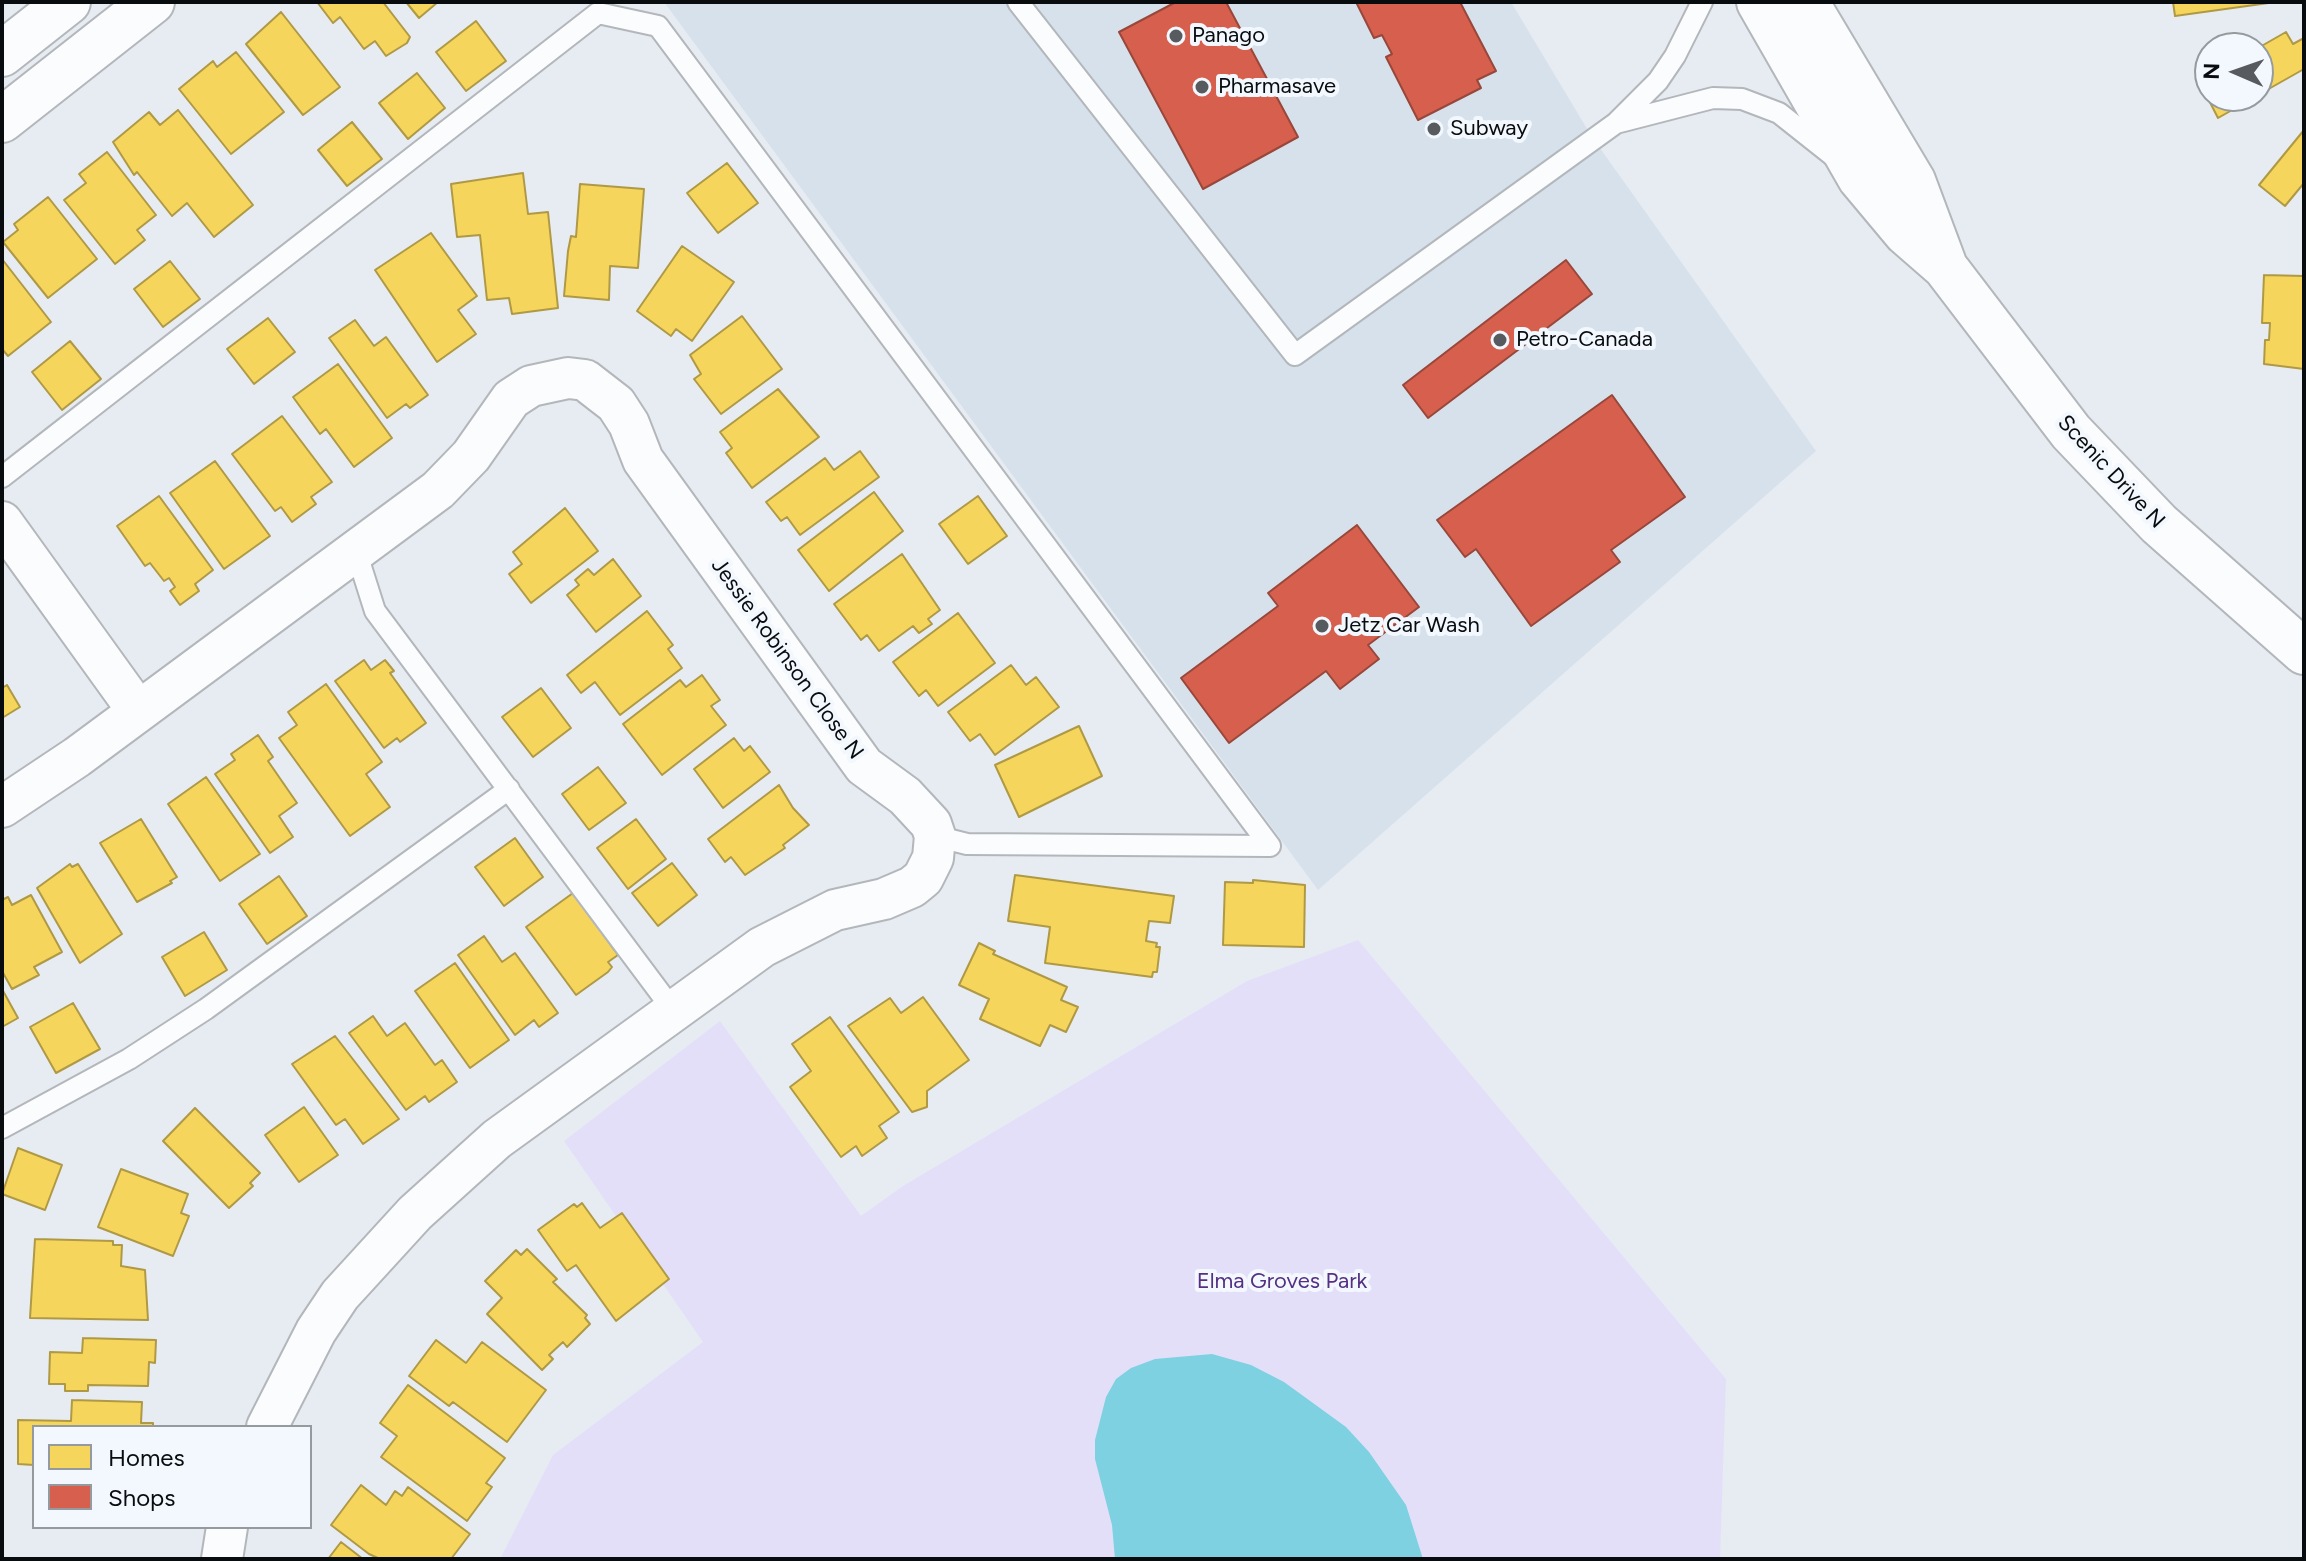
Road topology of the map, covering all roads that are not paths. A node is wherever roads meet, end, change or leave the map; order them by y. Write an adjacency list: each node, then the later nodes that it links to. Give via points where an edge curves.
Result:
1 (68, 2): 7 (main road)
2 (152, 2): 8 (main road)
3 (1018, 2): 9 (lane, via 1295,355)
4 (1702, 2): 9 (lane, via 1691,30 1658,81)
5 (1759, 2): 10 (main road, Scenic Drive N)
6 (1806, 2): 11 (main road, Scenic Drive N, via 1913,181)
7 (2, 54)
8 (2, 120)
9 (1616, 123): 10 (lane, via 1713,98 1754,101 1793,123)
10 (1860, 178): 11 (main road, Scenic Drive N, via 1906,233)
11 (1945, 267): 15 (main road, Scenic Drive N, via 2071,432 2170,535)
12 (2, 477): 19 (lane, via 598,13 658,26 1270,846 967,844)
13 (2, 522): 16 (street)
14 (356, 551): 16 (street, Jessie Robinson Close N); 17 (lane, via 375,611); 19 (street, Jessie Robinson Close N, via 438,490 471,456 511,399 551,380 585,380 616,404 643,460 864,766 921,810)
15 (2304, 652)
16 (138, 711): 18 (street, Jessie Robinson Close N)
17 (509, 789): 20 (lane, via 667,1002); 21 (lane, via 193,1018)
18 (2, 807)
19 (935, 836): 20 (street, via 929,868 912,887 800,925)
20 (689, 999): 22 (street, via 497,1139 415,1213 340,1295)
21 (2, 1128)
22 (268, 1425)
23 (227, 1529): 24 (street)
24 (222, 1559)

